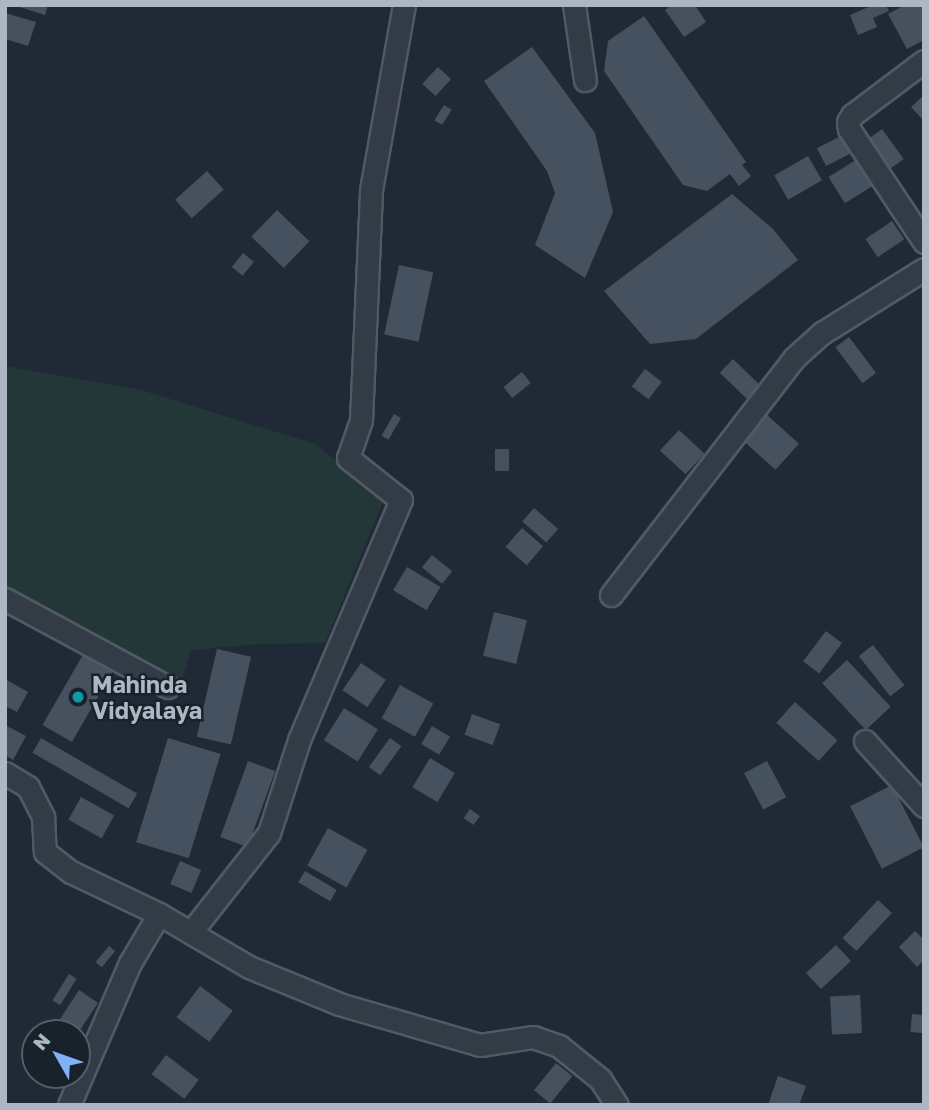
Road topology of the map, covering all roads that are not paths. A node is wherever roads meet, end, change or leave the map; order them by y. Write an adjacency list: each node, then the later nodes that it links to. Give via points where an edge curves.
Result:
1 (404, 5): 14 (street, via 371,190 360,421 348,458 401,500 299,740 269,833)
2 (574, 5): 4 (street)
3 (924, 61): 5 (street, via 848,122)
4 (585, 80)
5 (924, 242)
6 (924, 269): 7 (street, via 822,333 794,358)
7 (611, 595)
8 (5, 598): 9 (street)
9 (168, 687)
10 (865, 741): 12 (street)
11 (5, 773): 13 (street, via 28,787 43,817 45,852 71,872)
12 (924, 806)
13 (159, 914): 14 (street); 15 (street, via 130,963)
14 (191, 932): 16 (street, via 249,967 339,1004 480,1045 533,1037 559,1046 600,1079)
15 (69, 1105)
16 (617, 1105)

